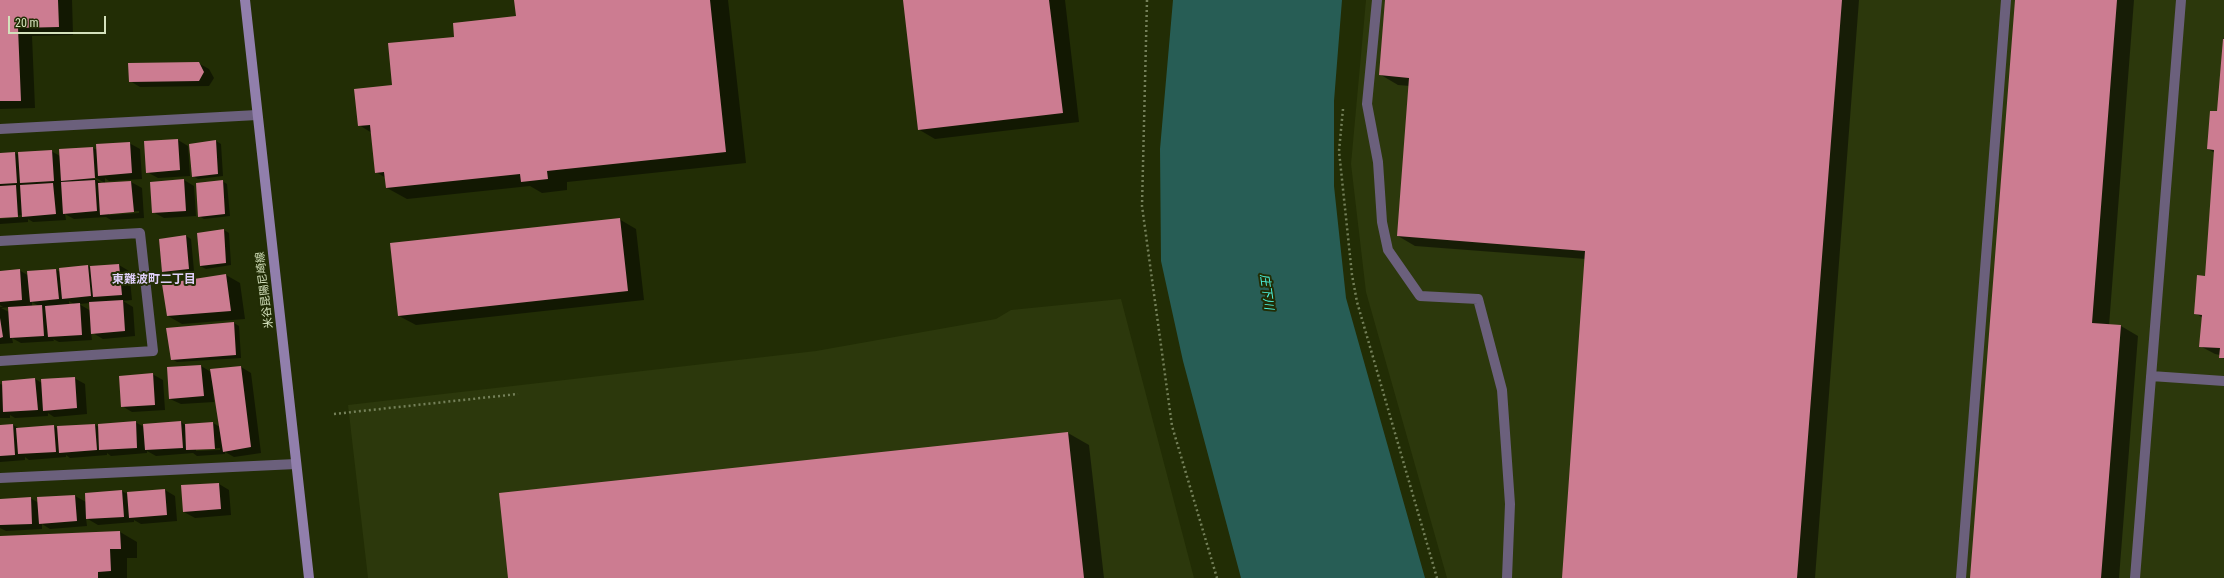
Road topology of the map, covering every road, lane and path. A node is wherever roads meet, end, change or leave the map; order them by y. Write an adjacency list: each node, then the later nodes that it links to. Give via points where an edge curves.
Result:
1 (244, 0): 7 (main road, 米谷昆陽尼崎線)
2 (1147, 0): 18 (path, via 1142,206 1172,426)
3 (1377, 0): 20 (street, via 1367,104 1378,162 1382,222 1388,250 1420,296 1478,299 1502,390 1510,504)
4 (2006, 0): 21 (street)
5 (2181, 0): 11 (street)
6 (1344, 103): 19 (path, via 1339,151 1357,302)
7 (257, 115): 8 (street); 15 (main road, 米谷昆陽尼崎線)
8 (0, 129)
9 (0, 241): 10 (street, via 140,233 153,351)
10 (0, 361)
11 (2151, 376): 12 (street); 22 (street)
12 (2224, 381)
13 (518, 394): 14 (path)
14 (334, 414)
15 (296, 464): 16 (street); 17 (main road, 米谷昆陽尼崎線)
16 (0, 478)
17 (309, 578)
18 (1217, 578)
19 (1437, 578)
20 (1507, 578)
21 (1961, 578)
22 (2135, 578)

